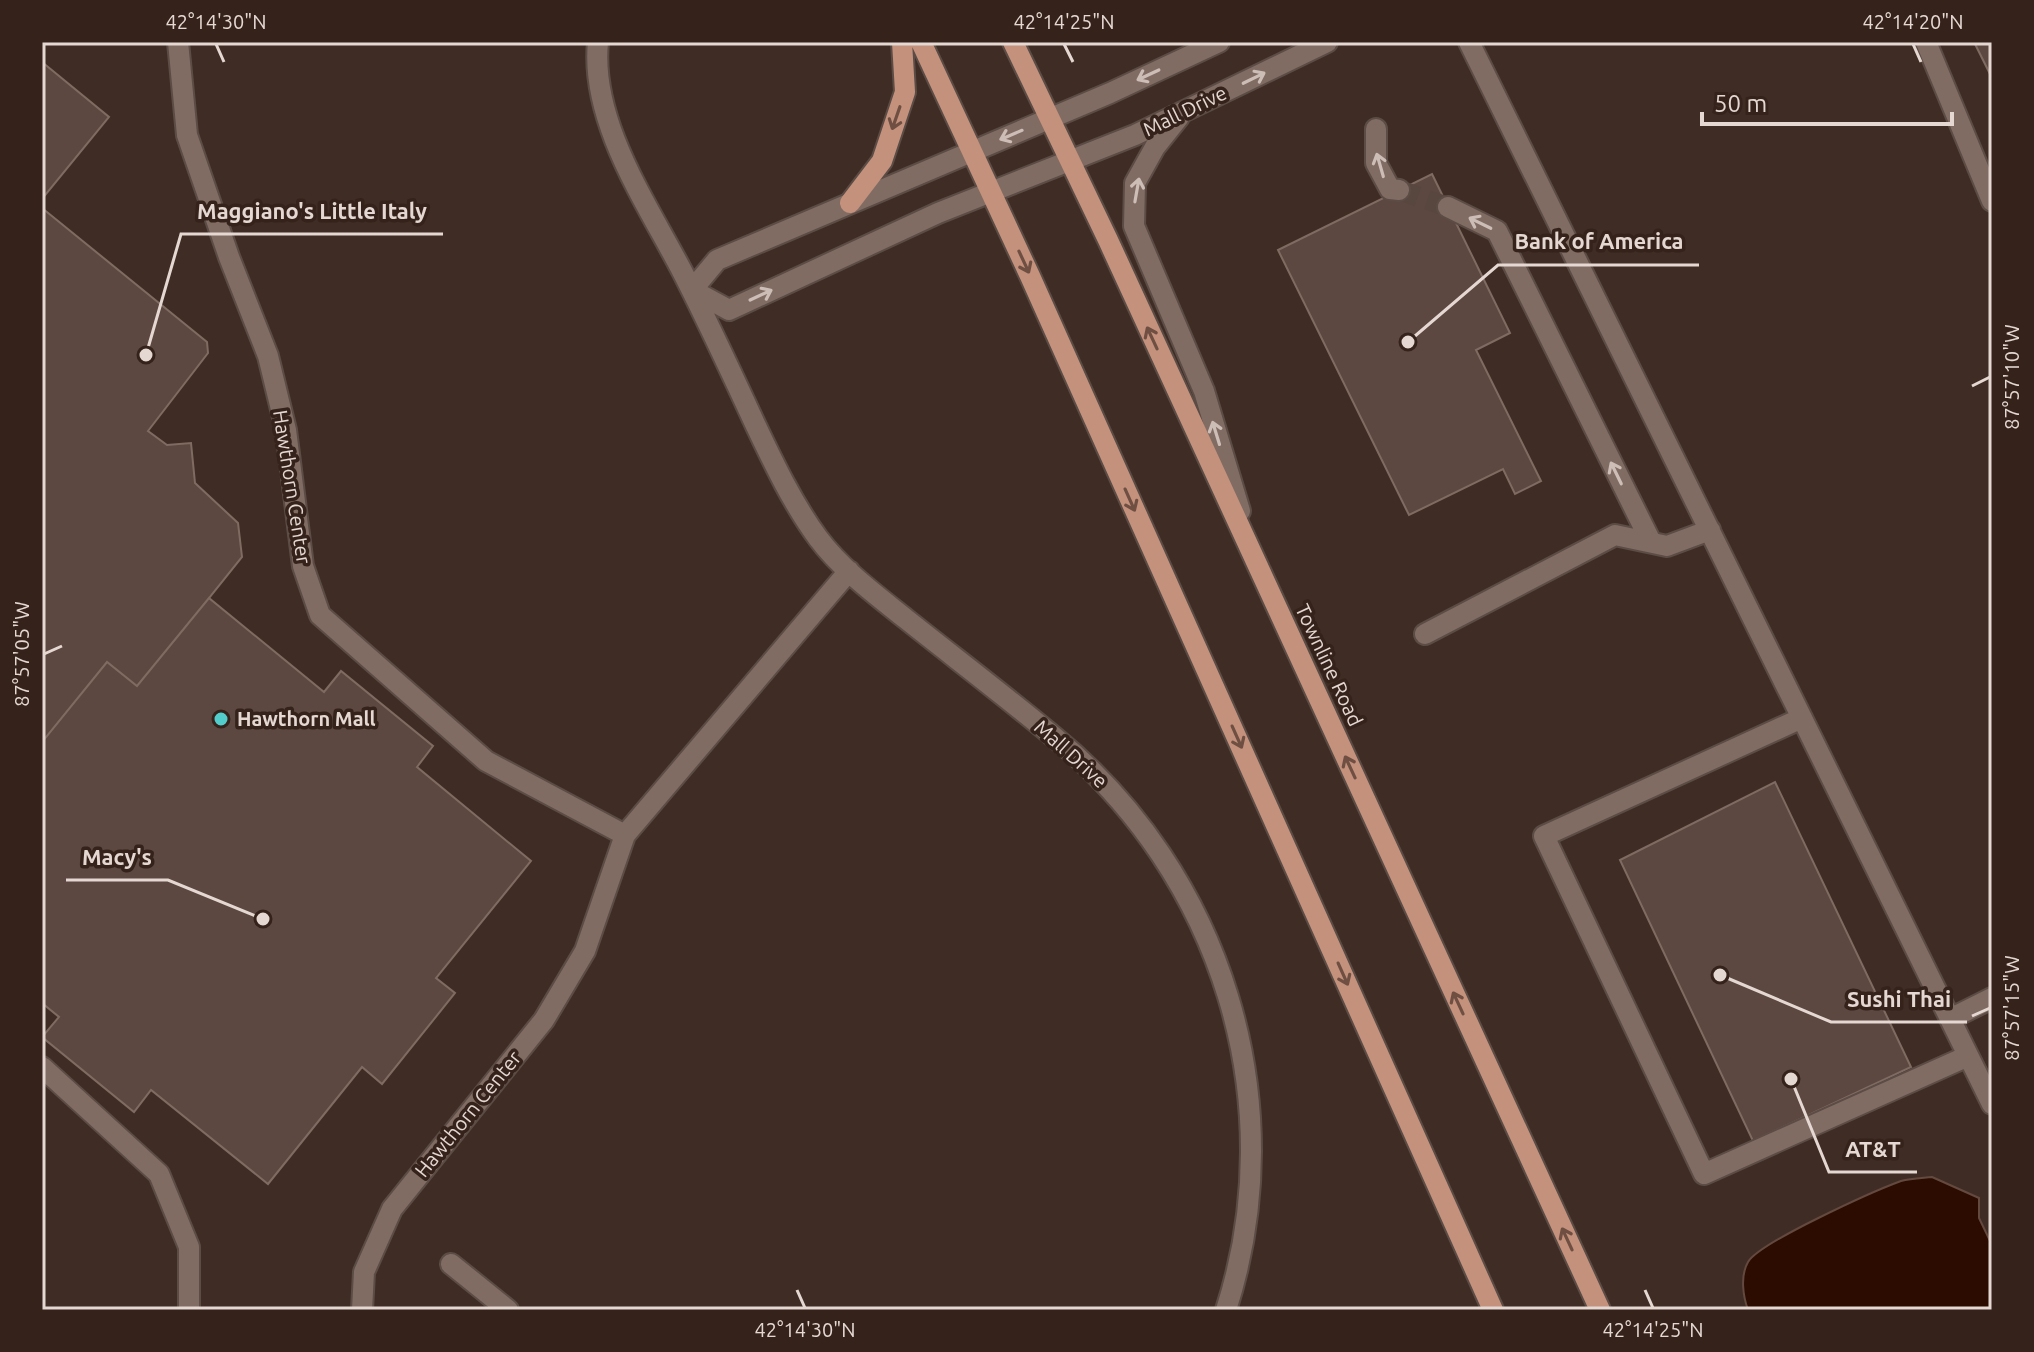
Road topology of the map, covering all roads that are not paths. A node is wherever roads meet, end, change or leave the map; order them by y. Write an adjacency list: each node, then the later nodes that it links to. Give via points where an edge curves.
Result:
1 (178, 42): 27 (street, Hawthorn Center, via 187,135 268,356 286,430 303,566 320,615 486,761)
2 (598, 42): 20 (street, Mall Drive, via 598,89 616,141)
3 (902, 42): 18 (main road, one-way to 18, via 905,92 882,161)
4 (921, 42): 13 (main road)
5 (1013, 42): 11 (main road, Townline Road)
6 (1219, 42): 11 (street, one-way to 11)
7 (1327, 42): 10 (street, Mall Drive, one-way to 7)
8 (1469, 42): 21 (street)
9 (1926, 42): 17 (street)
10 (1183, 112): 14 (street, Mall Drive); 23 (street, one-way to 10, via 1204,391 1134,226 1135,183)
11 (1050, 118): 13 (street, one-way to 13); 14 (main road, Townline Road)
12 (1376, 129): 15 (street, one-way to 12, via 1390,189 1376,163)
13 (972, 151): 16 (main road); 18 (street)
14 (1069, 161): 16 (street, Mall Drive); 23 (main road, Townline Road, one-way to 14)
15 (1399, 190)
16 (991, 192): 20 (street, Mall Drive, one-way to 16, via 729,310); 38 (main road, one-way to 38)
17 (1992, 201)
18 (850, 203): 20 (street, via 717,260)
19 (1448, 207): 22 (street, one-way to 19, via 1497,231)
20 (692, 290): 24 (street, Mall Drive, via 779,474 818,539)
21 (1710, 530): 22 (street, via 1667,546); 26 (street)
22 (1651, 542): 25 (street, via 1615,535)
23 (1255, 561): 39 (main road, Townline Road, one-way to 23)
24 (849, 571): 27 (street, Hawthorn Center); 37 (street, Mall Drive, via 1096,774 1135,816 1177,877 1230,999 1250,1098 1246,1224)
25 (1425, 634)
26 (1802, 718): 29 (street); 30 (street, via 1544,836 1704,1174)
27 (625, 835): 35 (street, Hawthorn Center, via 585,951 544,1020 392,1209 364,1272)
28 (1992, 998): 29 (street)
29 (1950, 1019): 30 (street)
30 (1968, 1056): 32 (street)
31 (42, 1067): 34 (street, via 159,1174 189,1247)
32 (1992, 1104)
33 (451, 1264): 36 (street)
34 (189, 1310)
35 (362, 1310)
36 (508, 1310)
37 (1226, 1310)
38 (1493, 1310)
39 (1600, 1310)

